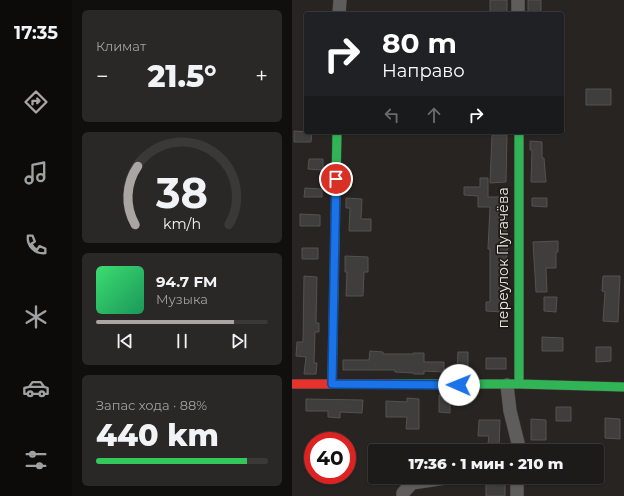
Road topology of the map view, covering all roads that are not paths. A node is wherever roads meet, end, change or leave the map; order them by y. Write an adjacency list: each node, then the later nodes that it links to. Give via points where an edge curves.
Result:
1 (340, 0): 3 (street)
2 (518, 0): 4 (street)
3 (339, 12)
4 (518, 12)
5 (337, 134): 8 (street)
6 (519, 134): 9 (street, переулок Пугачёва)
7 (292, 384): 8 (street)
8 (332, 384): 9 (street)
9 (513, 384): 10 (street); 11 (street, via 510,411)
10 (624, 387)
11 (518, 444)
12 (411, 484): 14 (street)
13 (518, 484): 15 (street)
14 (403, 496)
15 (517, 496)

